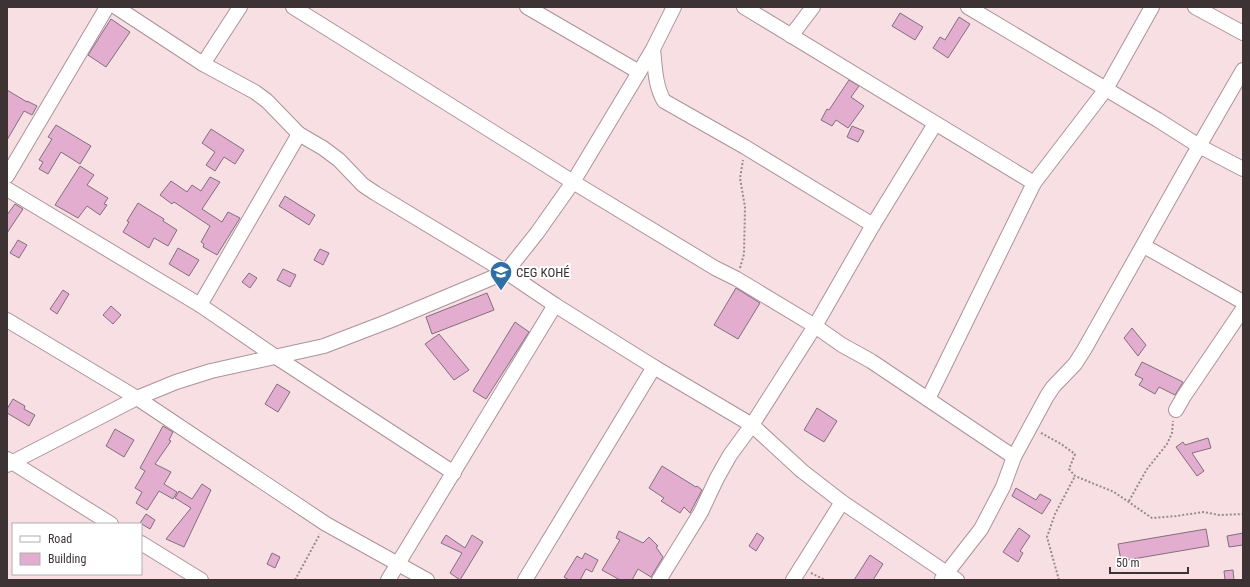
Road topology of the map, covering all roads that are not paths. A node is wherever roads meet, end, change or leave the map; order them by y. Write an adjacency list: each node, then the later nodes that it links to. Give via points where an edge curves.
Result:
1 (107, 7): 23 (street)
2 (116, 7): 15 (street)
3 (240, 7): 15 (street)
4 (293, 7): 24 (street)
5 (527, 7): 17 (street)
6 (674, 7): 14 (street)
7 (744, 7): 13 (street)
8 (813, 7): 13 (street)
9 (968, 7): 18 (street)
10 (1152, 7): 18 (street)
11 (1195, 7): 12 (street)
12 (1243, 33)
13 (791, 36): 19 (street)
14 (653, 49): 17 (street); 27 (street, via 658,84 664,101)
15 (203, 64): 20 (street, via 261,97)
16 (1243, 70): 21 (street)
17 (640, 72): 24 (street)
18 (1106, 89): 21 (street); 25 (street)
19 (935, 124): 25 (street); 27 (street)
20 (300, 134): 29 (street, via 339,160 363,185); 31 (street)
21 (1199, 146): 22 (street); 28 (street)
22 (1243, 169)
23 (7, 176)
24 (573, 182): 29 (street); 35 (street)
25 (1034, 184): 39 (street)
26 (7, 189): 31 (street)
27 (873, 225): 35 (street)
28 (1144, 246): 30 (street); 42 (street, via 1075,364 1053,387)
29 (506, 272): 32 (street); 36 (street, via 389,322 324,346)
30 (1243, 302)
31 (200, 305): 36 (street)
32 (554, 305): 37 (street); 44 (street)
33 (1243, 309): 40 (street)
34 (7, 320): 38 (street)
35 (815, 326): 39 (street); 41 (street)
36 (276, 357): 38 (street, via 211,371); 44 (street)
37 (654, 367): 41 (street); 53 (street)
38 (137, 398): 43 (street); 48 (street, via 326,524)
39 (928, 399): 42 (street)
40 (1176, 410)
41 (752, 424): 45 (street, via 802,471); 54 (street, via 730,455 701,512)
42 (1014, 457): 49 (street, via 1003,487 981,529)
43 (9, 462): 46 (street)
44 (454, 473): 48 (street)
45 (842, 502): 49 (street); 55 (street)
46 (109, 523)
47 (142, 544): 50 (street)
48 (398, 563): 51 (street); 52 (street)
49 (949, 578)
50 (201, 580)
51 (388, 580)
52 (427, 580)
53 (525, 580)
54 (659, 580)
55 (793, 580)

